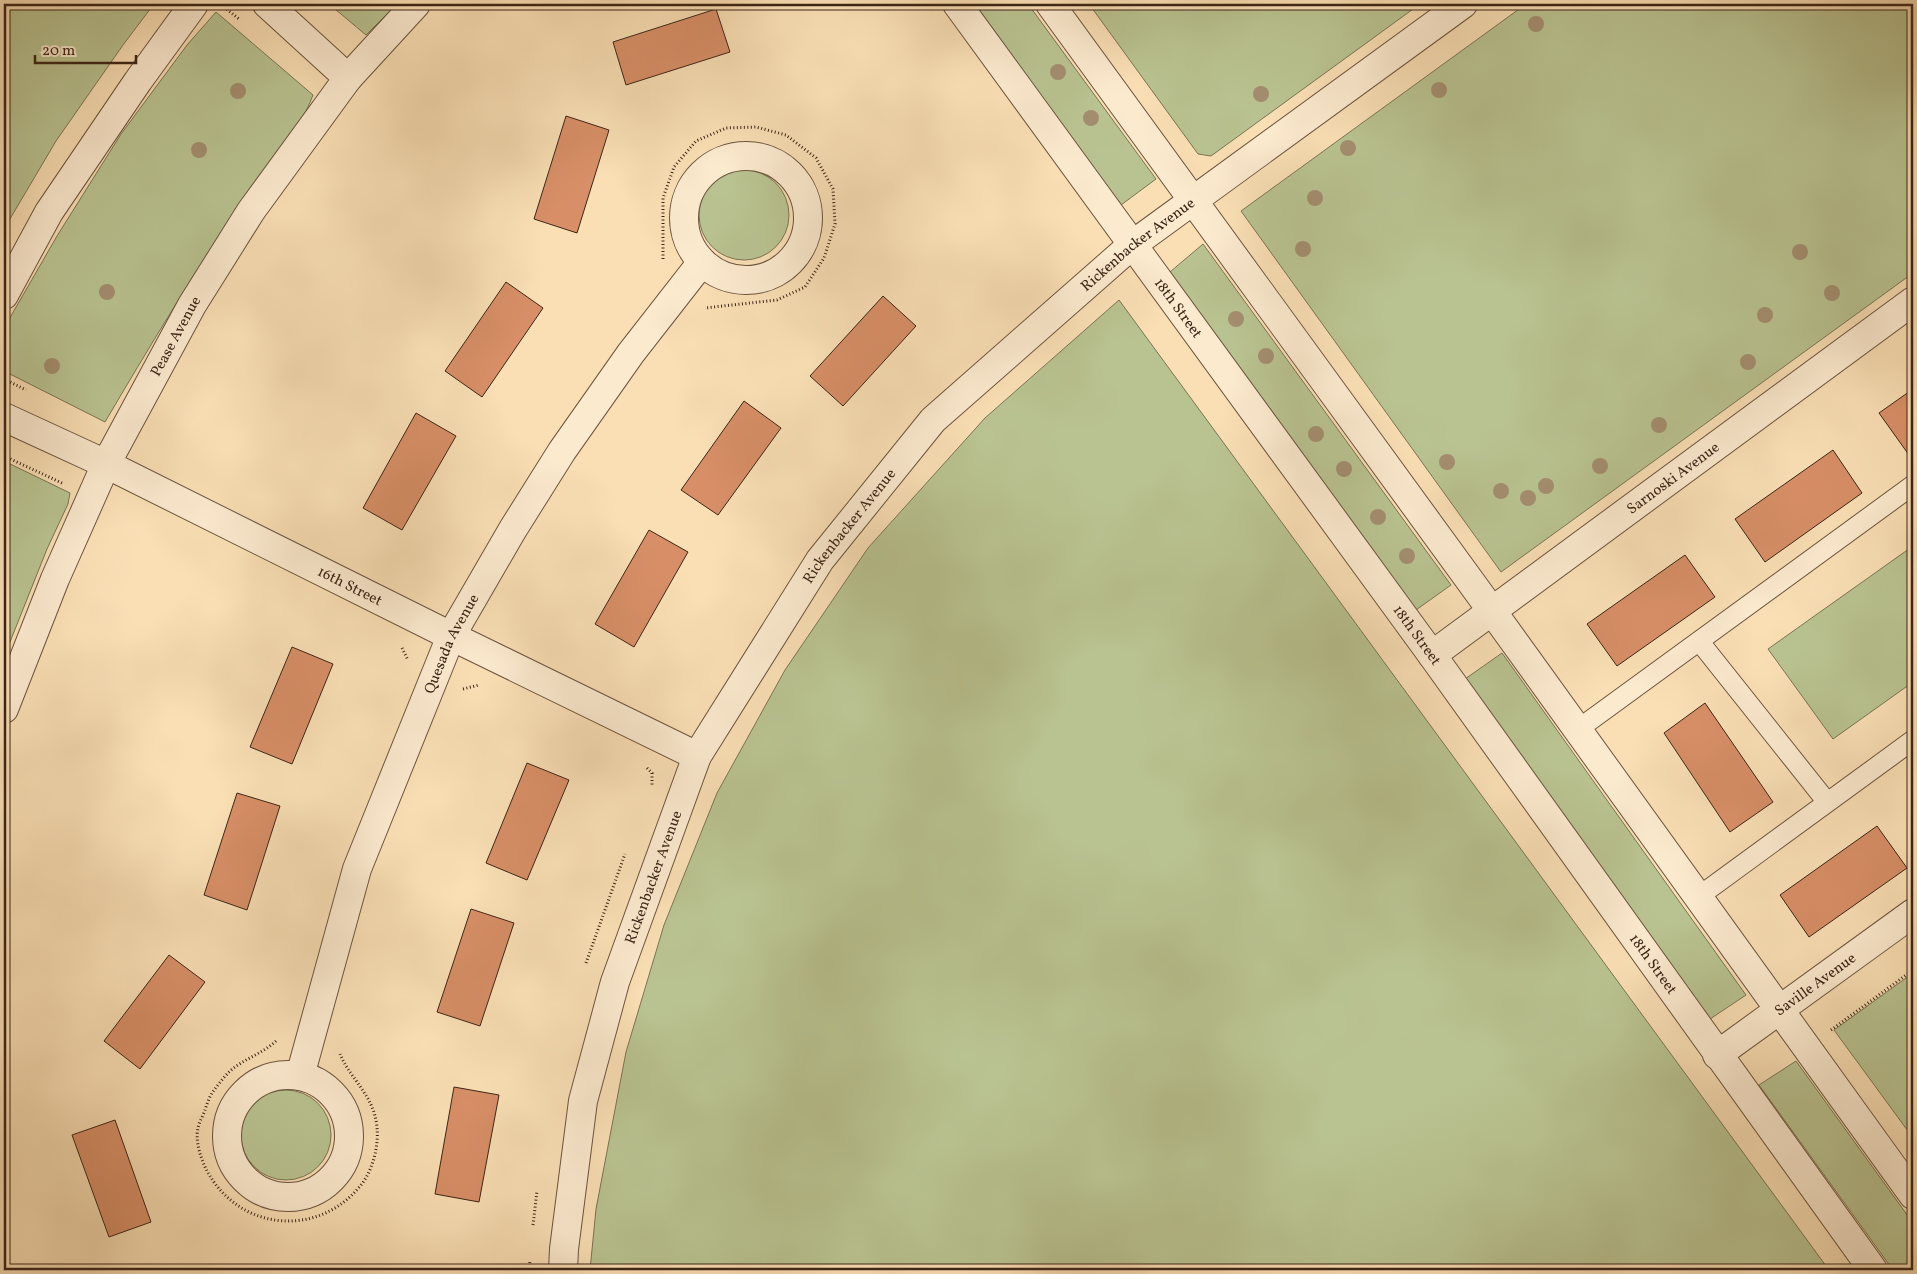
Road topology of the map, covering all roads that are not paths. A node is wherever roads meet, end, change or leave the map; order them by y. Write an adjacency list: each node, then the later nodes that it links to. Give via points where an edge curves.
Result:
1 (194, 4): 11 (street, via 49,212)
2 (267, 4): 7 (street)
3 (416, 4): 7 (street, Pease Avenue)
4 (957, 4): 9 (street, 18th Street)
5 (1050, 4): 8 (street)
6 (1464, 4): 8 (street, Rickenbacker Avenue)
7 (348, 78): 14 (street, Pease Avenue, via 251,211 192,305)
8 (1194, 201): 9 (street, Rickenbacker Avenue); 16 (street)
9 (1132, 245): 19 (street, 18th Street); 23 (street, Rickenbacker Avenue, via 933,420 820,560)
10 (702, 262): 10 (street, via 718,274 736,280 756,280 774,274 790,262 801,246 807,228 807,208 801,190 789,173 771,161 750,156 728,158 709,168 694,183 685,203 684,224 689,245); 17 (street, Quesada Avenue, via 631,353 562,451 512,529)
11 (4, 295)
12 (1913, 300): 16 (street, Sarnoski Avenue)
13 (4, 416): 14 (street, 16th Street)
14 (106, 464): 17 (street, 16th Street); 20 (street, Pease Avenue, via 55,579)
15 (1913, 485): 18 (lane)
16 (1492, 611): 19 (street, Sarnoski Avenue); 21 (street)
17 (451, 636): 23 (street, 16th Street); 29 (street, Quesada Avenue, via 357,870)
18 (1699, 641): 21 (lane); 24 (lane)
19 (1432, 655): 28 (street, 18th Street)
20 (4, 709)
21 (1577, 730): 25 (street)
22 (1913, 740): 24 (lane)
23 (697, 756): 31 (street, Rickenbacker Avenue, via 615,982 583,1101)
24 (1827, 802): 25 (lane)
25 (1698, 897): 27 (street)
26 (1913, 913): 27 (street, Saville Avenue)
27 (1779, 1010): 28 (street, Saville Avenue); 30 (street)
28 (1717, 1055): 32 (street, 18th Street)
29 (300, 1076): 29 (street, via 279,1075 260,1081 244,1093 232,1110 227,1129 228,1150 236,1168 249,1183 266,1193 286,1197 306,1194 324,1185 338,1171 347,1152 349,1132 345,1113 338,1101 319,1083)
30 (1913, 1195)
31 (563, 1270)
32 (1873, 1270)

